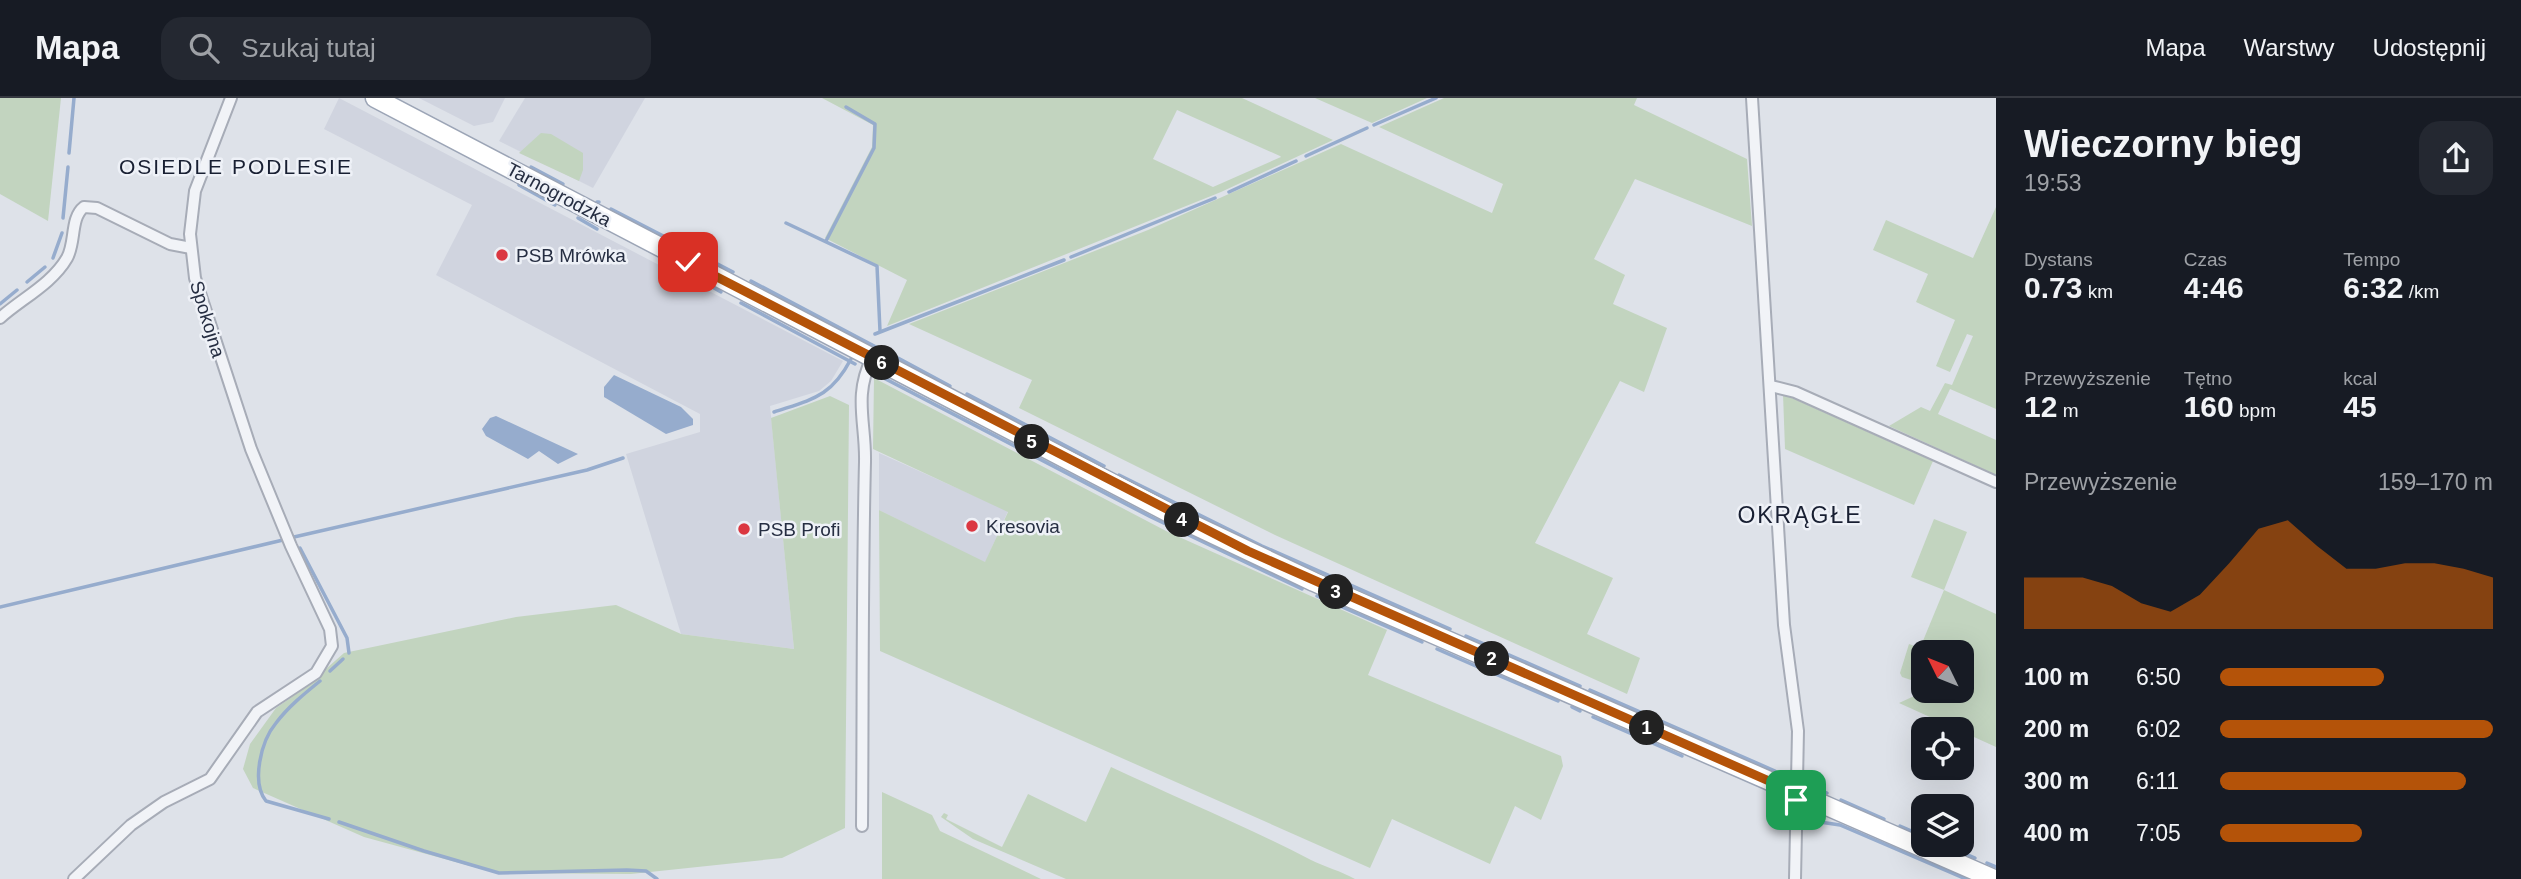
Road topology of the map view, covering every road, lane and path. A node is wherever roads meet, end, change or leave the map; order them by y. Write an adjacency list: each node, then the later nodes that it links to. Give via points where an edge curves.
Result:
1 (230, 98): 4 (street, Spokojna, via 197,183)
2 (374, 98): 6 (main road, Tarnogrodzka)
3 (1752, 98): 7 (street)
4 (191, 248): 5 (street, via 175,246 97,208 84,207 61,266); 11 (street, Spokojna, via 198,292 235,405 286,536 330,629 332,646 329,656 307,679 257,712 210,779 131,825)
5 (0, 318)
6 (872, 358): 9 (main road, Tarnogrodzka, via 1280,566); 10 (street, via 862,379 860,403 865,453)
7 (1771, 386): 8 (street, via 1795,391); 9 (street, via 1784,625 1798,731)
8 (1996, 481)
9 (1796, 793): 12 (street); 13 (main road, Tarnogrodzka)
10 (862, 826)
11 (74, 879)
12 (1795, 879)
13 (1994, 879)

